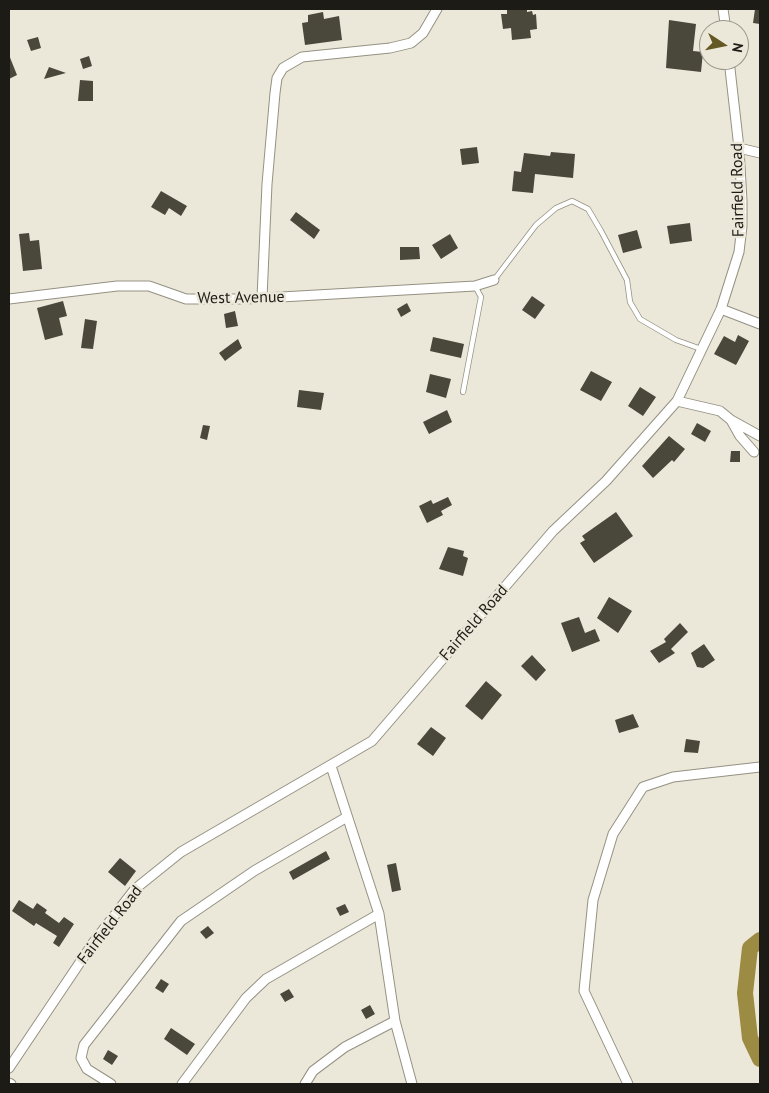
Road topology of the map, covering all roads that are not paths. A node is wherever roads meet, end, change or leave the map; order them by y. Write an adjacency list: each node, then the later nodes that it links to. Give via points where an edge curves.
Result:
1 (437, 9): 7 (street, via 423,33 411,43 302,57 283,68 277,78 275,93)
2 (730, 70): 3 (street, Fairfield Road)
3 (739, 148): 4 (street); 9 (street, Fairfield Road, via 742,226)
4 (760, 153)
5 (494, 280): 6 (street, West Avenue); 11 (lane, via 536,225 556,208 572,201 588,209 601,231 627,280 630,302 640,319 676,340)
6 (475, 286): 7 (street, West Avenue); 12 (lane, via 481,298)
7 (262, 298): 8 (street, West Avenue, via 186,299 149,286 117,286)
8 (9, 299)
9 (721, 309): 10 (street); 11 (street, Fairfield Road)
10 (760, 324)
11 (701, 349): 13 (street, Fairfield Road)
12 (463, 392)
13 (677, 401): 14 (street, via 720,411); 17 (street, Fairfield Road, via 606,481 553,531 372,741)
14 (731, 420): 15 (street); 16 (street)
15 (760, 436)
16 (754, 452)
17 (331, 766): 19 (street); 22 (street, Fairfield Road, via 181,852 135,889 93,943)
18 (760, 767): 27 (street, via 673,777 643,787 613,834 593,900 584,990)
19 (348, 817): 20 (street); 23 (street, via 254,871 181,921 84,1045 81,1058 87,1069)
20 (379, 914): 21 (street); 24 (street, via 266,978 246,998)
21 (395, 1021): 25 (street, via 345,1048 313,1072); 26 (street)
22 (9, 1068)
23 (111, 1084)
24 (182, 1084)
25 (305, 1084)
26 (412, 1084)
27 (628, 1084)

